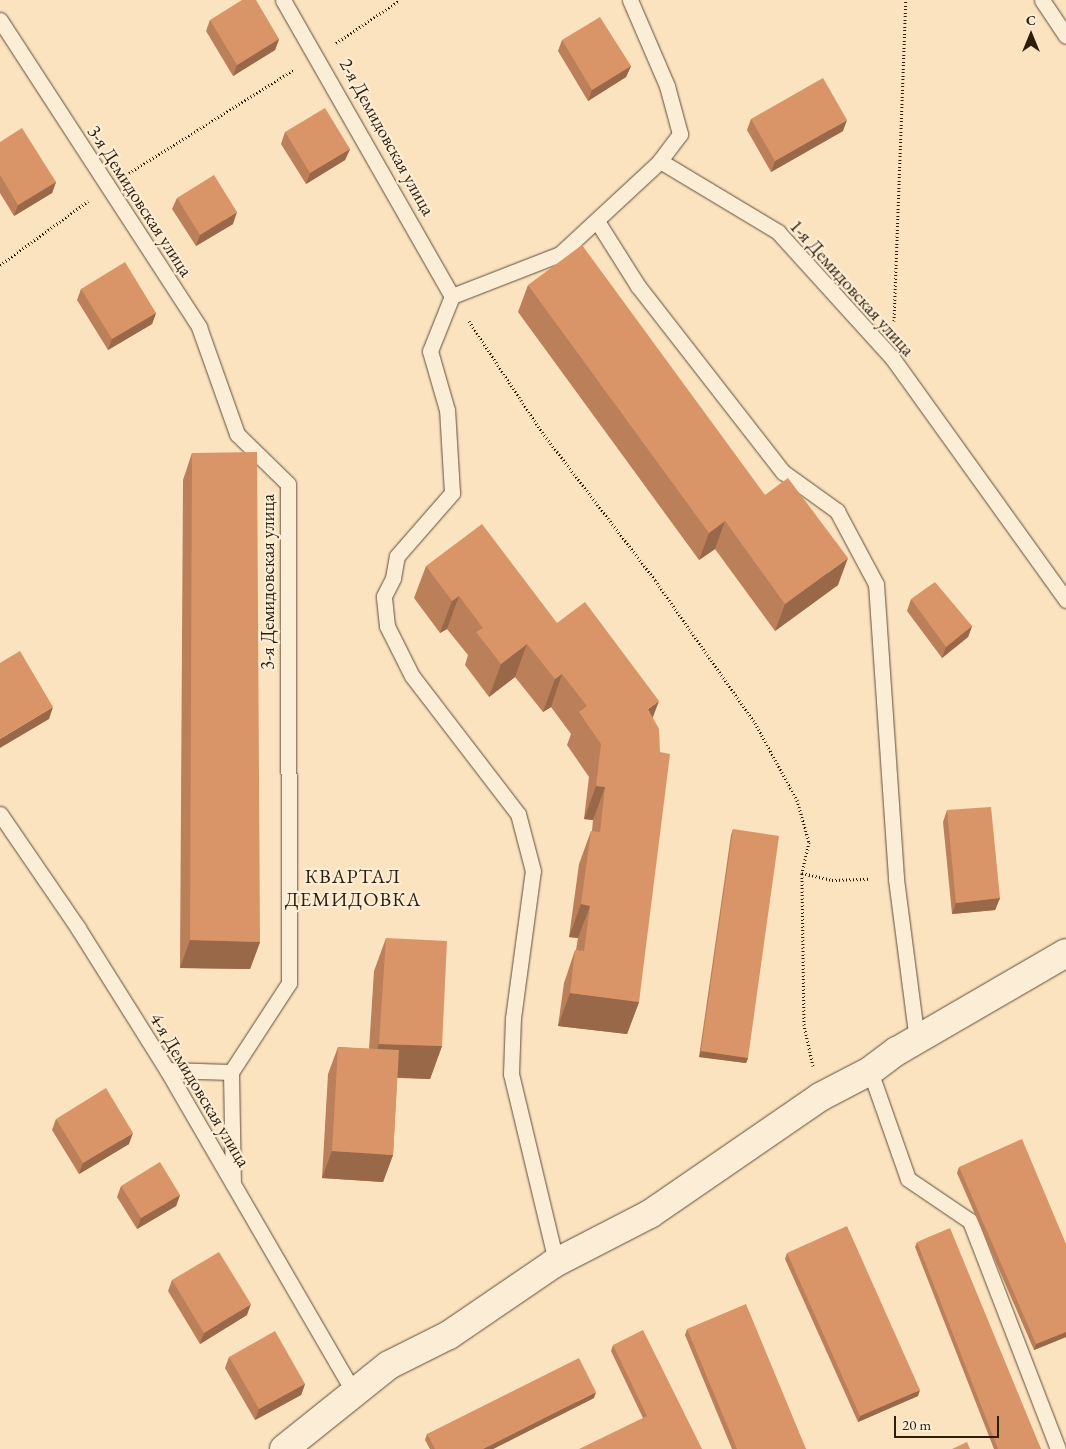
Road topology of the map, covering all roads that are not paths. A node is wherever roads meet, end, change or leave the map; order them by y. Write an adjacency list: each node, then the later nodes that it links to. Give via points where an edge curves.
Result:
1 (284, 0): 8 (lane, 2-я Демидовская улица)
2 (630, 0): 6 (lane, via 667,86 680,134)
3 (1042, 0): 5 (lane)
4 (0, 20): 15 (lane, 3-я Демидовская улица, via 199,326 237,434 288,484 289,983)
5 (1066, 36)
6 (660, 161): 7 (lane); 9 (lane, 1-я Демидовская улица, via 778,232 893,359)
7 (597, 221): 8 (lane, via 560,254); 12 (lane, via 638,286 783,472 837,511 876,584 896,879)
8 (452, 296): 17 (lane, via 430,351 447,410 452,493 397,556 393,578 384,596 387,626 412,676 518,814 533,871 513,1018 511,1074 554,1253)
9 (1066, 600)
10 (0, 814): 13 (lane, 4-я Демидовская улица, via 78,928)
11 (1066, 953): 12 (street)
12 (916, 1041): 14 (street, via 897,1050)
13 (167, 1070): 15 (lane); 16 (lane, 4-я Демидовская улица)
14 (870, 1071): 17 (street, via 820,1097 650,1214); 20 (lane, via 908,1179 970,1221)
15 (231, 1072): 16 (lane)
16 (233, 1184): 18 (lane, 4-я Демидовская улица)
17 (553, 1264): 18 (street, via 449,1334 389,1365)
18 (356, 1394): 19 (street)
19 (284, 1449)
20 (1058, 1449)

